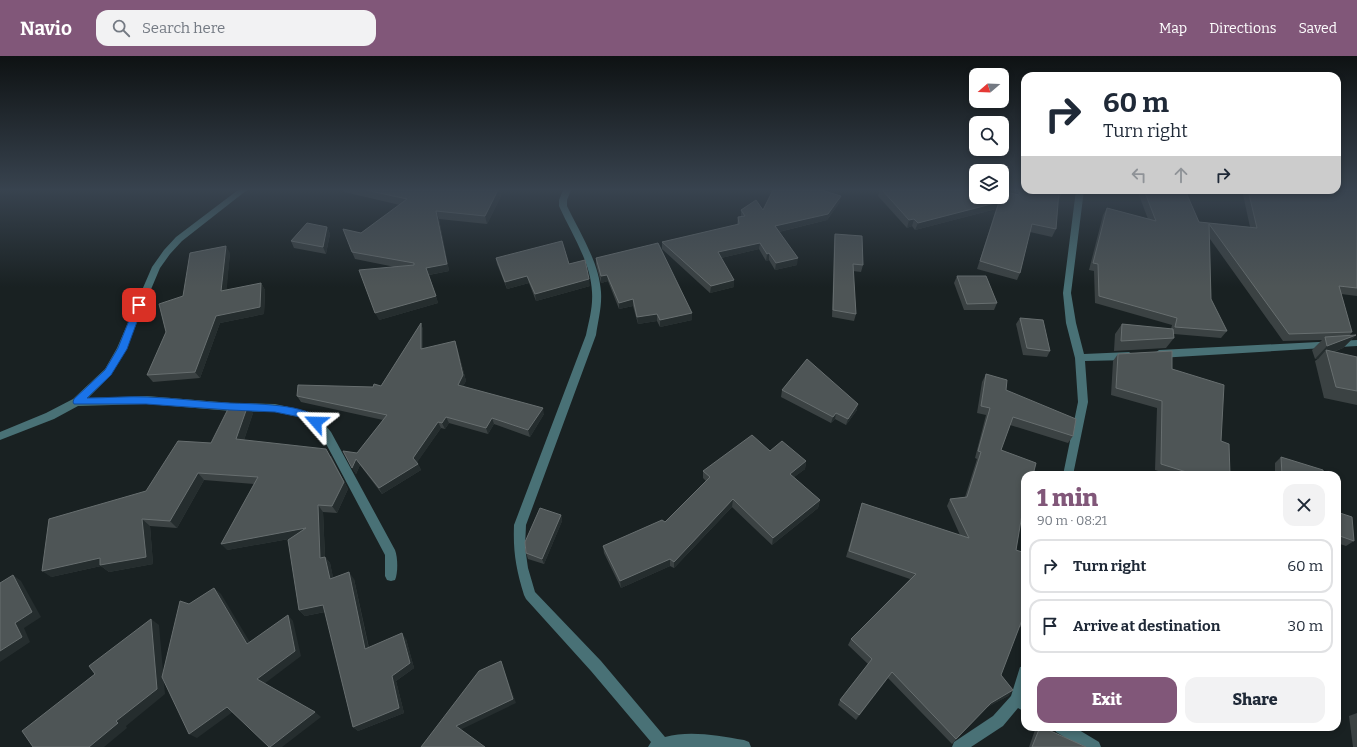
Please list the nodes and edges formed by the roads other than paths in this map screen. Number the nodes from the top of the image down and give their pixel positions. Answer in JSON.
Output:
{"nodes":[{"id":1,"x":201,"y":222,"type":"edge"},
{"id":2,"x":570,"y":222,"type":"edge"},
{"id":3,"x":1076,"y":222,"type":"edge"},
{"id":4,"x":1357,"y":344,"type":"edge"},
{"id":5,"x":1151,"y":355,"type":"edge"},
{"id":6,"x":1135,"y":356,"type":"edge"},
{"id":7,"x":1080,"y":358,"type":"junction"},
{"id":8,"x":77,"y":402,"type":"junction"},
{"id":9,"x":0,"y":436,"type":"edge"},
{"id":10,"x":1069,"y":471,"type":"edge"},
{"id":11,"x":391,"y":576,"type":"dead end"},
{"id":12,"x":1020,"y":702,"type":"edge"},
{"id":13,"x":1068,"y":731,"type":"edge"},
{"id":14,"x":658,"y":745,"type":"edge"},
{"id":15,"x":744,"y":747,"type":"edge"},
{"id":16,"x":959,"y":747,"type":"edge"},
{"id":17,"x":1094,"y":747,"type":"edge"}],
"edges":[{"from":1,"to":8,"type":"street"},
{"from":2,"to":14,"type":"street"},
{"from":3,"to":7,"type":"street"},
{"from":4,"to":5,"type":"street"},
{"from":6,"to":7,"type":"street"},
{"from":7,"to":10,"type":"street"},
{"from":8,"to":9,"type":"street"},
{"from":8,"to":11,"type":"street"},
{"from":12,"to":16,"type":"street"},
{"from":13,"to":17,"type":"street"},
{"from":14,"to":15,"type":"street"}]}
